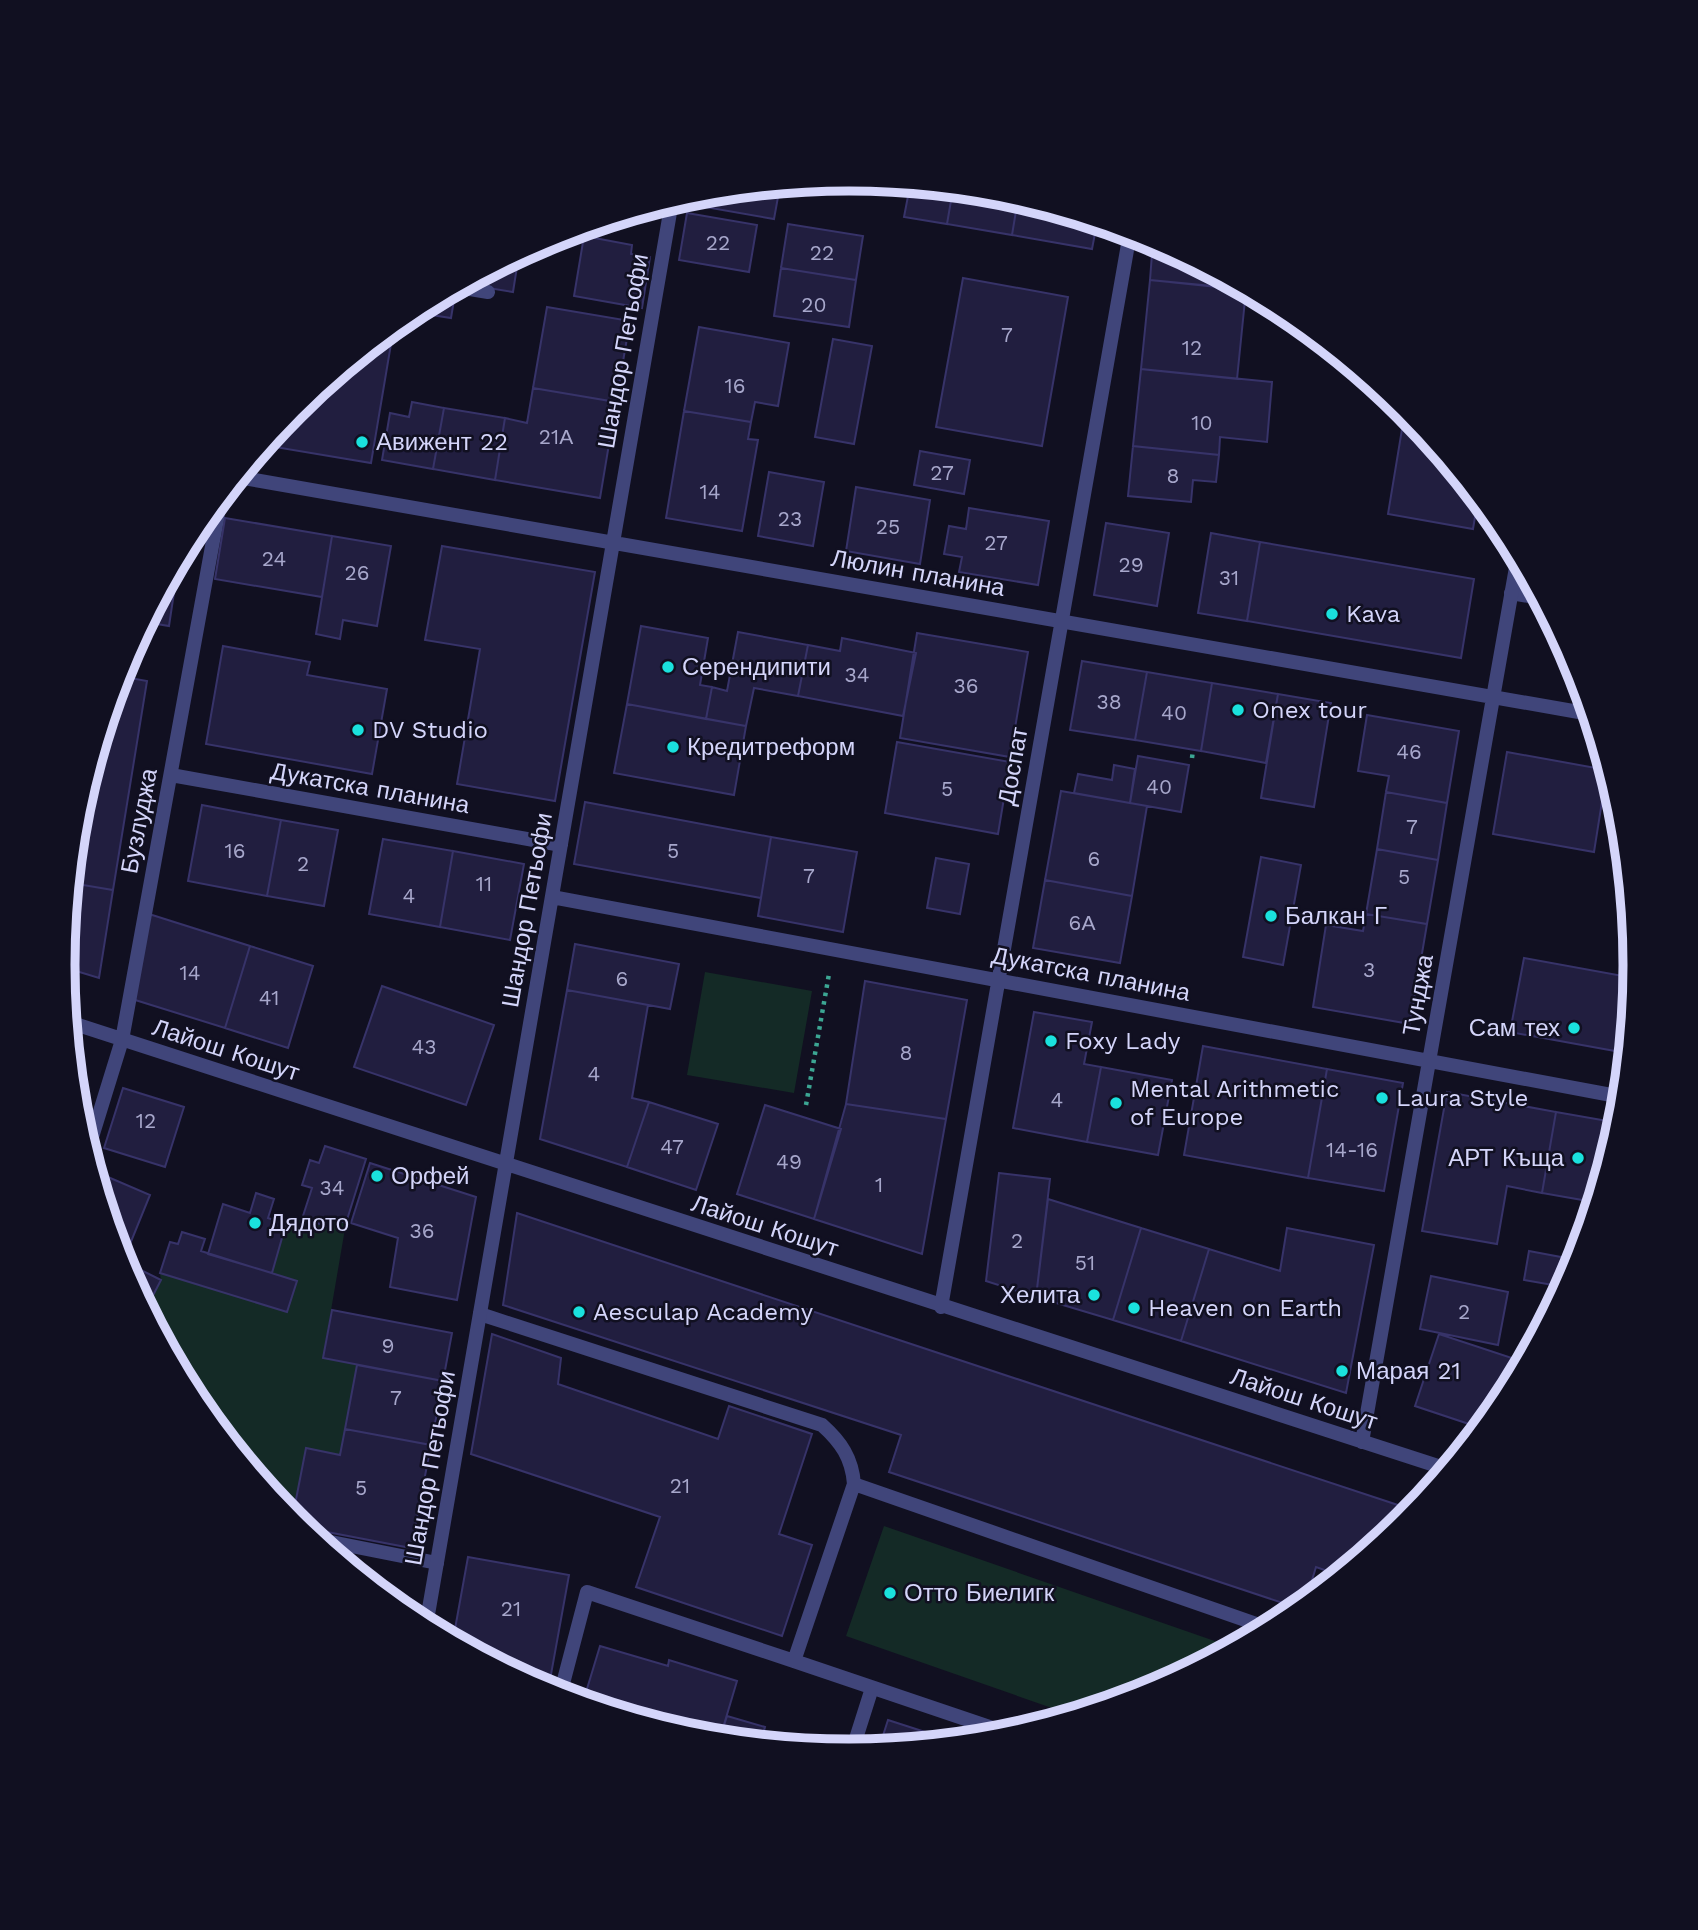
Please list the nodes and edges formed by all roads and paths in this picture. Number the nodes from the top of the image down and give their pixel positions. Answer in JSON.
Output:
{"nodes":[{"id":1,"x":670,"y":213,"type":"edge"},
{"id":2,"x":1128,"y":244,"type":"edge"},
{"id":3,"x":472,"y":289,"type":"edge"},
{"id":4,"x":488,"y":292,"type":"dead end"},
{"id":5,"x":248,"y":479,"type":"edge"},
{"id":6,"x":217,"y":520,"type":"edge"},
{"id":7,"x":614,"y":543,"type":"junction"},
{"id":8,"x":1515,"y":572,"type":"edge"},
{"id":9,"x":1511,"y":593,"type":"junction"},
{"id":10,"x":1529,"y":596,"type":"edge"},
{"id":11,"x":1062,"y":622,"type":"junction"},
{"id":12,"x":1493,"y":697,"type":"junction"},
{"id":13,"x":1581,"y":712,"type":"edge"},
{"id":14,"x":1194,"y":750,"type":"dead end"},
{"id":15,"x":1192,"y":758,"type":"dead end"},
{"id":16,"x":171,"y":775,"type":"junction"},
{"id":17,"x":561,"y":845,"type":"junction"},
{"id":18,"x":552,"y":897,"type":"junction"},
{"id":19,"x":833,"y":949,"type":"junction"},
{"id":20,"x":998,"y":980,"type":"junction"},
{"id":21,"x":78,"y":1025,"type":"edge"},
{"id":22,"x":122,"y":1040,"type":"junction"},
{"id":23,"x":1430,"y":1060,"type":"junction"},
{"id":24,"x":1611,"y":1095,"type":"edge"},
{"id":25,"x":806,"y":1105,"type":"dead end"},
{"id":26,"x":94,"y":1131,"type":"edge"},
{"id":27,"x":505,"y":1165,"type":"junction"},
{"id":28,"x":941,"y":1307,"type":"junction"},
{"id":29,"x":480,"y":1314,"type":"junction"},
{"id":30,"x":1362,"y":1442,"type":"junction"},
{"id":31,"x":1438,"y":1466,"type":"edge"},
{"id":32,"x":854,"y":1484,"type":"junction"},
{"id":33,"x":334,"y":1543,"type":"edge"},
{"id":34,"x":437,"y":1563,"type":"junction"},
{"id":35,"x":428,"y":1614,"type":"edge"},
{"id":36,"x":1255,"y":1623,"type":"edge"},
{"id":37,"x":794,"y":1661,"type":"junction"},
{"id":38,"x":563,"y":1684,"type":"edge"},
{"id":39,"x":872,"y":1688,"type":"junction"},
{"id":40,"x":986,"y":1726,"type":"edge"},
{"id":41,"x":856,"y":1739,"type":"edge"}],
"edges":[{"from":1,"to":7,"type":"street","name":"Шандор Петьофи"},
{"from":2,"to":11,"type":"street","name":"Доспат"},
{"from":3,"to":4,"type":"street"},
{"from":5,"to":7,"type":"street","name":"Люлин планина"},
{"from":6,"to":16,"type":"street","name":"Бузлуджа"},
{"from":7,"to":11,"type":"street","name":"Люлин планина"},
{"from":7,"to":17,"type":"street","name":"Шандор Петьофи"},
{"from":8,"to":9,"type":"street","name":"Тунджа"},
{"from":9,"to":10,"type":"street"},
{"from":9,"to":12,"type":"street","name":"Тунджа"},
{"from":11,"to":12,"type":"street","name":"Люлин планина"},
{"from":11,"to":20,"type":"street","name":"Доспат"},
{"from":12,"to":13,"type":"street","name":"Люлин планина"},
{"from":12,"to":23,"type":"street","name":"Тунджа"},
{"from":14,"to":15,"type":"path"},
{"from":16,"to":17,"type":"street","name":"Дукатска планина"},
{"from":16,"to":22,"type":"street","name":"Бузлуджа"},
{"from":17,"to":18,"type":"street","name":"Шандор Петьофи"},
{"from":18,"to":19,"type":"street","name":"Дукатска планина"},
{"from":18,"to":27,"type":"street","name":"Шандор Петьофи"},
{"from":19,"to":20,"type":"street","name":"Дукатска планина"},
{"from":19,"to":25,"type":"path"},
{"from":20,"to":23,"type":"street","name":"Дукатска планина"},
{"from":20,"to":28,"type":"street","name":"Доспат"},
{"from":21,"to":22,"type":"street","name":"Лайош Кошут"},
{"from":22,"to":26,"type":"street","name":"Бузлуджа"},
{"from":22,"to":27,"type":"street","name":"Лайош Кошут"},
{"from":23,"to":24,"type":"street","name":"Дукатска планина"},
{"from":23,"to":30,"type":"street","name":"Тунджа"},
{"from":27,"to":28,"type":"street","name":"Лайош Кошут"},
{"from":27,"to":29,"type":"street","name":"Шандор Петьофи"},
{"from":28,"to":30,"type":"street","name":"Лайош Кошут"},
{"from":29,"to":32,"type":"street"},
{"from":29,"to":34,"type":"street","name":"Шандор Петьофи"},
{"from":30,"to":31,"type":"street","name":"Лайош Кошут"},
{"from":32,"to":36,"type":"street"},
{"from":32,"to":37,"type":"street"},
{"from":33,"to":34,"type":"street"},
{"from":34,"to":35,"type":"street","name":"Шандор Петьофи"},
{"from":37,"to":38,"type":"street"},
{"from":37,"to":39,"type":"street"},
{"from":39,"to":40,"type":"street"},
{"from":39,"to":41,"type":"street"}]}
